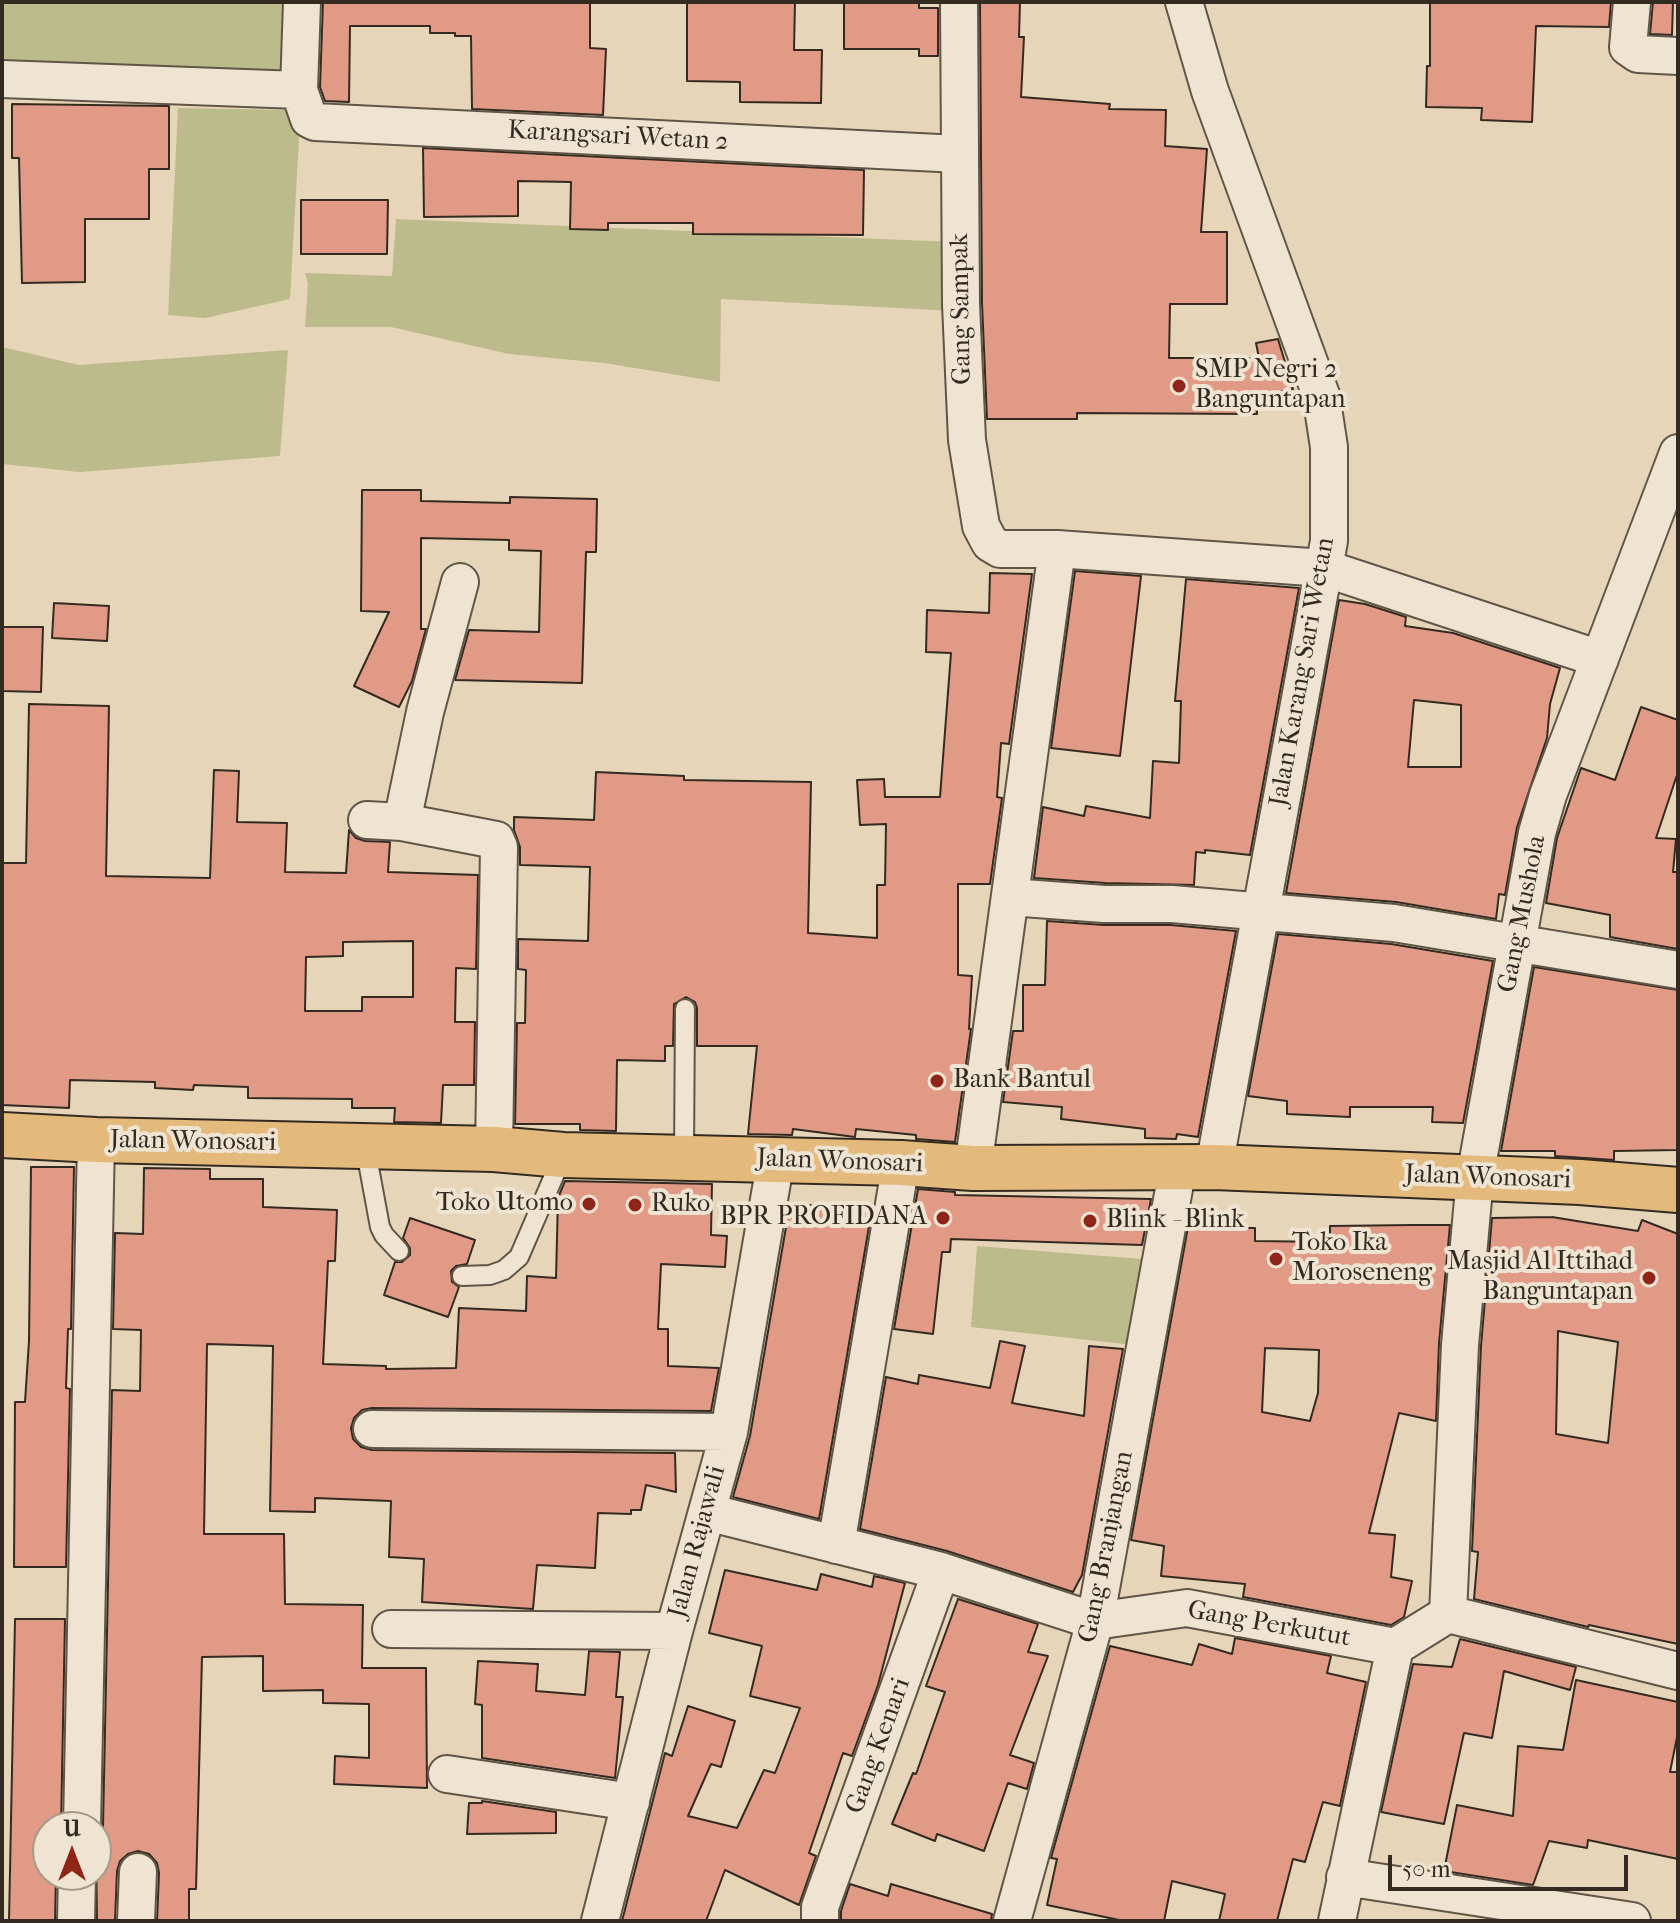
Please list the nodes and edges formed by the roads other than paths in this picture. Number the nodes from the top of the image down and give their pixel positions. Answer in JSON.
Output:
{"nodes":[{"id":1,"x":302,"y":2,"type":"edge"},
{"id":2,"x":959,"y":2,"type":"edge"},
{"id":3,"x":1184,"y":2,"type":"edge"},
{"id":4,"x":1632,"y":2,"type":"edge"},
{"id":5,"x":1678,"y":56,"type":"edge"},
{"id":6,"x":2,"y":79,"type":"edge"},
{"id":7,"x":299,"y":90,"type":"junction"},
{"id":8,"x":959,"y":154,"type":"junction"},
{"id":9,"x":1678,"y":453,"type":"edge"},
{"id":10,"x":1057,"y":549,"type":"junction"},
{"id":11,"x":1324,"y":568,"type":"junction"},
{"id":12,"x":460,"y":582,"type":"dead end"},
{"id":13,"x":1600,"y":659,"type":"junction"},
{"id":14,"x":1010,"y":897,"type":"junction"},
{"id":15,"x":1259,"y":912,"type":"junction"},
{"id":16,"x":1517,"y":942,"type":"junction"},
{"id":17,"x":1678,"y":970,"type":"edge"},
{"id":18,"x":685,"y":1009,"type":"dead end"},
{"id":19,"x":2,"y":1135,"type":"edge"},
{"id":20,"x":96,"y":1140,"type":"junction"},
{"id":21,"x":365,"y":1146,"type":"junction"},
{"id":22,"x":494,"y":1149,"type":"junction"},
{"id":23,"x":563,"y":1155,"type":"junction"},
{"id":24,"x":684,"y":1156,"type":"junction"},
{"id":25,"x":776,"y":1159,"type":"junction"},
{"id":26,"x":901,"y":1163,"type":"junction"},
{"id":27,"x":1196,"y":1167,"type":"junction"},
{"id":28,"x":973,"y":1168,"type":"junction"},
{"id":29,"x":1475,"y":1177,"type":"junction"},
{"id":30,"x":1678,"y":1190,"type":"edge"},
{"id":31,"x":399,"y":1251,"type":"dead end"},
{"id":32,"x":462,"y":1276,"type":"dead end"},
{"id":33,"x":372,"y":1429,"type":"dead end"},
{"id":34,"x":729,"y":1432,"type":"junction"},
{"id":35,"x":707,"y":1512,"type":"junction"},
{"id":36,"x":836,"y":1545,"type":"junction"},
{"id":37,"x":941,"y":1571,"type":"junction"},
{"id":38,"x":1448,"y":1614,"type":"junction"},
{"id":39,"x":1095,"y":1621,"type":"junction"},
{"id":40,"x":391,"y":1629,"type":"dead end"},
{"id":41,"x":674,"y":1631,"type":"junction"},
{"id":42,"x":1395,"y":1647,"type":"junction"},
{"id":43,"x":1678,"y":1671,"type":"edge"},
{"id":44,"x":447,"y":1774,"type":"dead end"},
{"id":45,"x":631,"y":1802,"type":"junction"},
{"id":46,"x":82,"y":1811,"type":"edge"},
{"id":47,"x":138,"y":1872,"type":"dead end"},
{"id":48,"x":1345,"y":1877,"type":"junction"},
{"id":49,"x":77,"y":1891,"type":"edge"},
{"id":50,"x":1531,"y":1912,"type":"edge"},
{"id":51,"x":76,"y":1921,"type":"edge"},
{"id":52,"x":136,"y":1921,"type":"edge"},
{"id":53,"x":600,"y":1921,"type":"edge"},
{"id":54,"x":820,"y":1921,"type":"edge"},
{"id":55,"x":1012,"y":1921,"type":"edge"},
{"id":56,"x":1337,"y":1921,"type":"edge"},
{"id":57,"x":1632,"y":1921,"type":"edge"}],
"edges":[{"from":1,"to":7,"type":"street"},
{"from":2,"to":8,"type":"street","name":"Gang Sampak"},
{"from":3,"to":11,"type":"street","name":"Jalan Karang Sari Wetan"},
{"from":4,"to":5,"type":"street"},
{"from":6,"to":7,"type":"street"},
{"from":7,"to":8,"type":"street","name":"Karangsari Wetan 2"},
{"from":8,"to":10,"type":"street","name":"Gang Sampak"},
{"from":9,"to":13,"type":"street","name":"Gang Mushola"},
{"from":10,"to":11,"type":"street"},
{"from":10,"to":14,"type":"street"},
{"from":11,"to":13,"type":"street"},
{"from":11,"to":15,"type":"street","name":"Jalan Karang Sari Wetan"},
{"from":12,"to":22,"type":"street"},
{"from":13,"to":16,"type":"street","name":"Gang Mushola"},
{"from":14,"to":15,"type":"street"},
{"from":14,"to":28,"type":"street"},
{"from":15,"to":16,"type":"street"},
{"from":15,"to":27,"type":"street","name":"Jalan Karang Sari Wetan"},
{"from":16,"to":17,"type":"street"},
{"from":16,"to":29,"type":"street","name":"Gang Mushola"},
{"from":18,"to":24,"type":"lane"},
{"from":19,"to":20,"type":"main road","name":"Jalan Wonosari"},
{"from":20,"to":21,"type":"main road","name":"Jalan Wonosari"},
{"from":20,"to":46,"type":"street"},
{"from":21,"to":22,"type":"main road","name":"Jalan Wonosari"},
{"from":21,"to":31,"type":"lane"},
{"from":22,"to":23,"type":"main road","name":"Jalan Wonosari"},
{"from":23,"to":24,"type":"main road","name":"Jalan Wonosari"},
{"from":23,"to":32,"type":"lane"},
{"from":24,"to":25,"type":"main road","name":"Jalan Wonosari"},
{"from":25,"to":26,"type":"main road","name":"Jalan Wonosari"},
{"from":25,"to":34,"type":"street","name":"Jalan Rajawali"},
{"from":26,"to":28,"type":"main road","name":"Jalan Wonosari"},
{"from":26,"to":36,"type":"street"},
{"from":27,"to":28,"type":"main road","name":"Jalan Wonosari"},
{"from":27,"to":29,"type":"main road","name":"Jalan Wonosari"},
{"from":27,"to":39,"type":"street","name":"Gang Branjangan"},
{"from":29,"to":30,"type":"main road","name":"Jalan Wonosari"},
{"from":29,"to":38,"type":"street","name":"Gang Mushola"},
{"from":33,"to":34,"type":"street"},
{"from":34,"to":35,"type":"street","name":"Jalan Rajawali"},
{"from":35,"to":36,"type":"street"},
{"from":35,"to":41,"type":"street","name":"Jalan Rajawali"},
{"from":36,"to":37,"type":"street"},
{"from":37,"to":39,"type":"street"},
{"from":37,"to":54,"type":"street","name":"Gang Kenari"},
{"from":38,"to":42,"type":"street"},
{"from":38,"to":43,"type":"street"},
{"from":39,"to":42,"type":"street","name":"Gang Perkutut"},
{"from":39,"to":55,"type":"street","name":"Gang Branjangan"},
{"from":40,"to":41,"type":"street"},
{"from":41,"to":45,"type":"street","name":"Jalan Rajawali"},
{"from":42,"to":48,"type":"street"},
{"from":44,"to":45,"type":"street"},
{"from":45,"to":53,"type":"street","name":"Jalan Rajawali"},
{"from":47,"to":52,"type":"street"},
{"from":48,"to":50,"type":"street"},
{"from":48,"to":56,"type":"street"},
{"from":49,"to":51,"type":"street"},
{"from":50,"to":57,"type":"street"}]}
